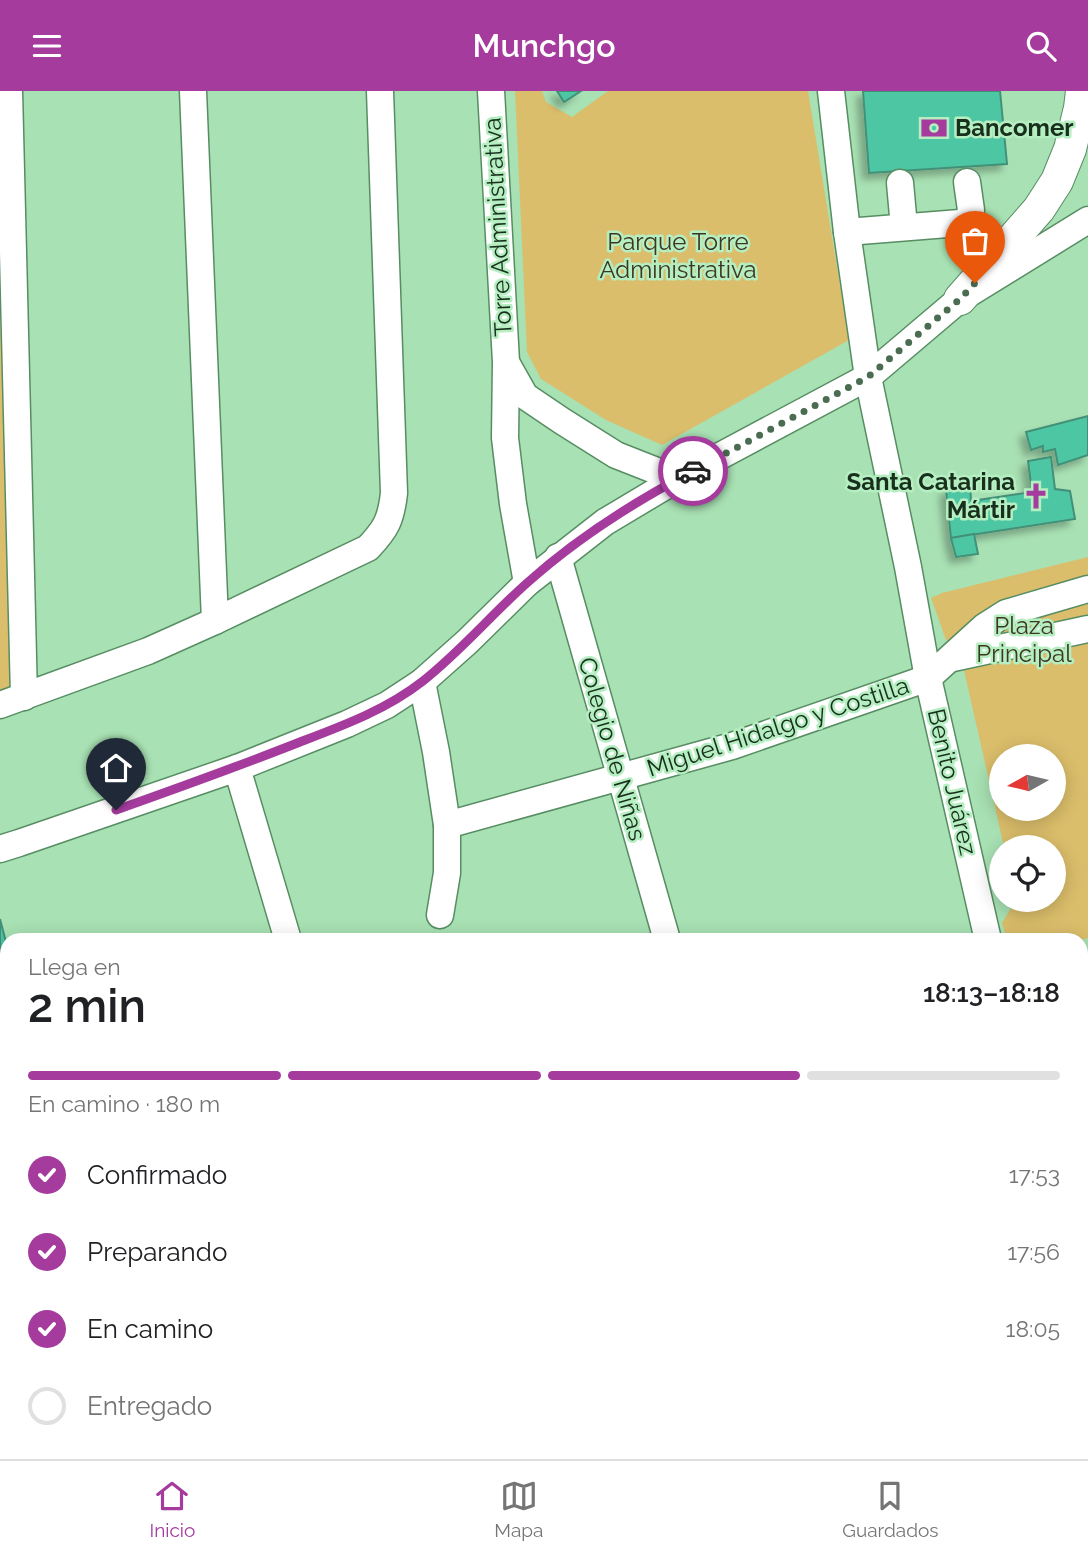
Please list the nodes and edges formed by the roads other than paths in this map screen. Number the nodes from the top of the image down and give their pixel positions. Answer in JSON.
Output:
{"nodes":[{"id":1,"x":9,"y":91,"type":"edge"},
{"id":2,"x":192,"y":91,"type":"edge"},
{"id":3,"x":380,"y":91,"type":"edge"},
{"id":4,"x":491,"y":91,"type":"edge"},
{"id":5,"x":831,"y":91,"type":"edge"},
{"id":6,"x":1082,"y":91,"type":"edge"},
{"id":7,"x":967,"y":182,"type":"dead end"},
{"id":8,"x":900,"y":183,"type":"dead end"},
{"id":9,"x":1088,"y":220,"type":"edge"},
{"id":10,"x":904,"y":227,"type":"junction"},
{"id":11,"x":847,"y":232,"type":"junction"},
{"id":12,"x":960,"y":299,"type":"junction"},
{"id":13,"x":506,"y":362,"type":"junction"},
{"id":14,"x":868,"y":377,"type":"junction"},
{"id":15,"x":677,"y":479,"type":"junction"},
{"id":16,"x":558,"y":557,"type":"junction"},
{"id":17,"x":527,"y":583,"type":"junction"},
{"id":18,"x":1088,"y":589,"type":"edge"},
{"id":19,"x":215,"y":621,"type":"junction"},
{"id":20,"x":1088,"y":629,"type":"edge"},
{"id":21,"x":952,"y":658,"type":"junction"},
{"id":22,"x":928,"y":678,"type":"junction"},
{"id":23,"x":422,"y":682,"type":"junction"},
{"id":24,"x":12,"y":701,"type":"edge"},
{"id":25,"x":237,"y":768,"type":"junction"},
{"id":26,"x":620,"y":778,"type":"junction"},
{"id":27,"x":447,"y":825,"type":"junction"},
{"id":28,"x":0,"y":849,"type":"edge"},
{"id":29,"x":440,"y":915,"type":"dead end"},
{"id":30,"x":286,"y":933,"type":"edge"},
{"id":31,"x":665,"y":933,"type":"edge"},
{"id":32,"x":986,"y":933,"type":"edge"}],
"edges":[{"from":1,"to":24,"type":"street"},
{"from":2,"to":19,"type":"street"},
{"from":3,"to":19,"type":"street"},
{"from":4,"to":13,"type":"street","name":"Torre Administrativa"},
{"from":5,"to":11,"type":"street","name":"Benito Juárez"},
{"from":6,"to":12,"type":"main road"},
{"from":7,"to":10,"type":"street"},
{"from":8,"to":10,"type":"street"},
{"from":9,"to":12,"type":"street"},
{"from":10,"to":11,"type":"street"},
{"from":11,"to":14,"type":"street","name":"Benito Juárez"},
{"from":12,"to":14,"type":"street"},
{"from":13,"to":15,"type":"street","name":"Torre Administrativa"},
{"from":13,"to":17,"type":"street","name":"Torre Administrativa"},
{"from":14,"to":15,"type":"street"},
{"from":14,"to":22,"type":"street","name":"Benito Juárez"},
{"from":15,"to":16,"type":"street"},
{"from":16,"to":17,"type":"street"},
{"from":16,"to":26,"type":"street","name":"Colegio de Niñas"},
{"from":17,"to":23,"type":"street"},
{"from":18,"to":21,"type":"street","name":"Miguel Hidalgo y Costilla"},
{"from":19,"to":24,"type":"street"},
{"from":20,"to":21,"type":"street"},
{"from":21,"to":22,"type":"street","name":"Miguel Hidalgo y Costilla"},
{"from":22,"to":26,"type":"street","name":"Miguel Hidalgo y Costilla"},
{"from":22,"to":32,"type":"street","name":"Benito Juárez"},
{"from":23,"to":25,"type":"street"},
{"from":23,"to":27,"type":"street"},
{"from":25,"to":28,"type":"street"},
{"from":25,"to":30,"type":"street"},
{"from":26,"to":27,"type":"street","name":"Miguel Hidalgo y Costilla"},
{"from":26,"to":31,"type":"street","name":"Colegio de Niñas"},
{"from":27,"to":29,"type":"street"}]}
